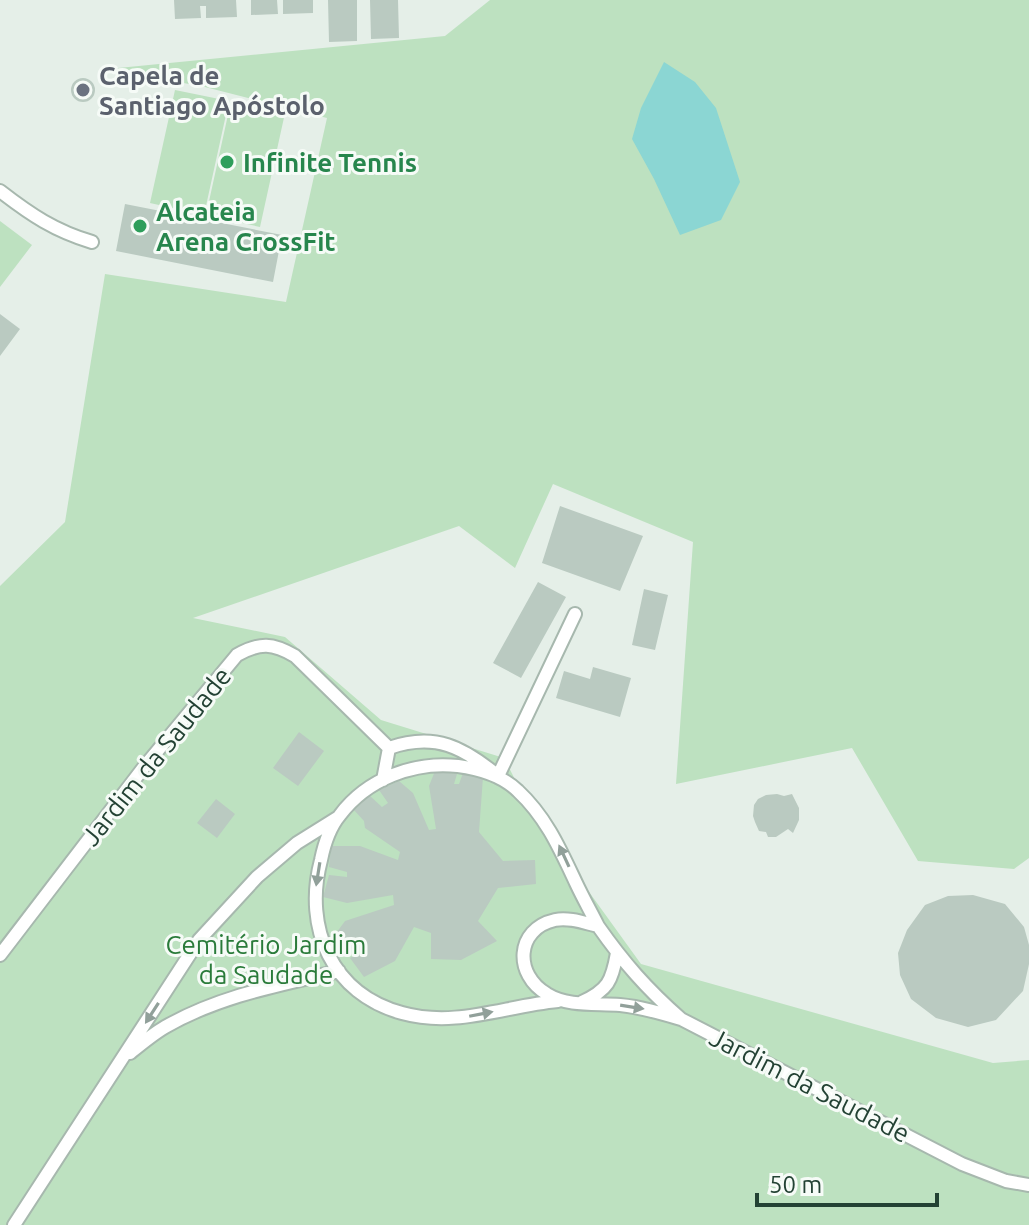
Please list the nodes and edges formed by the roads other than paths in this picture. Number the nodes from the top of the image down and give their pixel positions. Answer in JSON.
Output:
{"nodes":[{"id":1,"x":0,"y":191,"type":"edge"},
{"id":2,"x":92,"y":242,"type":"dead end"},
{"id":3,"x":575,"y":614,"type":"dead end"},
{"id":4,"x":389,"y":748,"type":"junction"},
{"id":5,"x":498,"y":776,"type":"junction"},
{"id":6,"x":383,"y":780,"type":"junction"},
{"id":7,"x":338,"y":816,"type":"junction"},
{"id":8,"x":598,"y":926,"type":"junction"},
{"id":9,"x":617,"y":953,"type":"junction"},
{"id":10,"x":0,"y":955,"type":"edge"},
{"id":11,"x":339,"y":971,"type":"junction"},
{"id":12,"x":559,"y":1001,"type":"junction"},
{"id":13,"x":581,"y":1003,"type":"junction"},
{"id":14,"x":681,"y":1019,"type":"junction"},
{"id":15,"x":124,"y":1057,"type":"junction"},
{"id":16,"x":1029,"y":1185,"type":"edge"},
{"id":17,"x":14,"y":1225,"type":"edge"}],
"edges":[{"from":1,"to":2,"type":"lane"},
{"from":3,"to":5,"type":"lane"},
{"from":4,"to":5,"type":"lane","name":"Jardim da Saudade"},
{"from":4,"to":6,"type":"lane"},
{"from":4,"to":10,"type":"lane","name":"Jardim da Saudade"},
{"from":5,"to":6,"type":"lane","name":"Jardim da Saudade"},
{"from":8,"to":5,"type":"lane","name":"Jardim da Saudade","one_way":true},
{"from":6,"to":7,"type":"lane","name":"Jardim da Saudade"},
{"from":7,"to":11,"type":"lane","name":"Jardim da Saudade","one_way":true},
{"from":7,"to":15,"type":"lane","name":"Jardim da Saudade","one_way":true},
{"from":8,"to":9,"type":"lane","name":"Jardim da Saudade"},
{"from":8,"to":12,"type":"lane"},
{"from":9,"to":13,"type":"lane"},
{"from":9,"to":14,"type":"lane","name":"Jardim da Saudade"},
{"from":11,"to":12,"type":"lane","name":"Jardim da Saudade","one_way":true},
{"from":11,"to":15,"type":"lane","name":"Jardim da Saudade"},
{"from":12,"to":13,"type":"lane","name":"Jardim da Saudade"},
{"from":13,"to":14,"type":"lane","name":"Jardim da Saudade","one_way":true},
{"from":14,"to":16,"type":"lane","name":"Jardim da Saudade"},
{"from":15,"to":17,"type":"lane","name":"Jardim da Saudade"}]}
